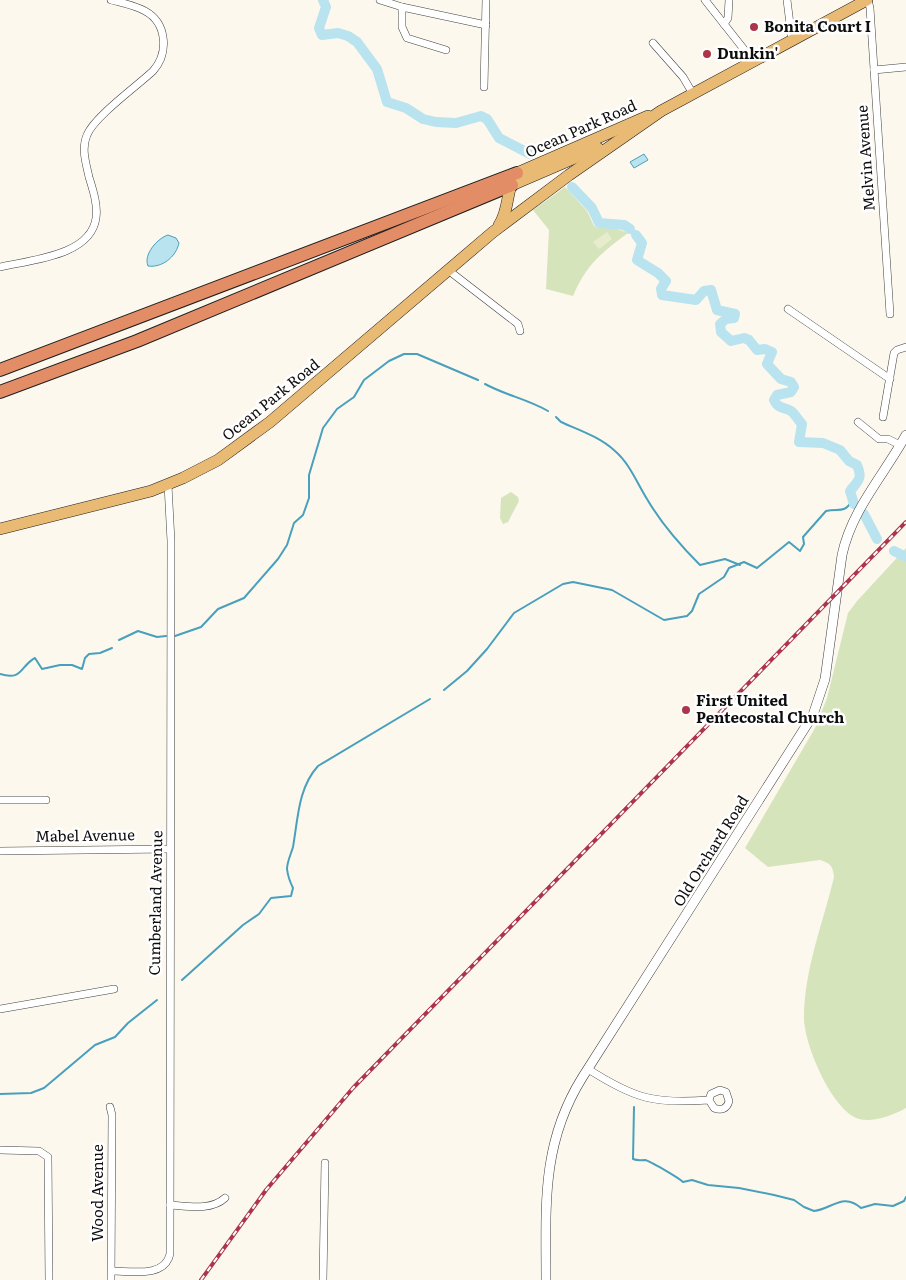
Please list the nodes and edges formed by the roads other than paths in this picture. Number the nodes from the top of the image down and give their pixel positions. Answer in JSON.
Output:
{"nodes":[{"id":1,"x":111,"y":0,"type":"edge"},
{"id":2,"x":380,"y":0,"type":"edge"},
{"id":3,"x":486,"y":0,"type":"edge"},
{"id":4,"x":706,"y":0,"type":"edge"},
{"id":5,"x":729,"y":0,"type":"edge"},
{"id":6,"x":787,"y":0,"type":"edge"},
{"id":7,"x":868,"y":0,"type":"edge"},
{"id":8,"x":402,"y":7,"type":"junction"},
{"id":9,"x":724,"y":24,"type":"junction"},
{"id":10,"x":486,"y":25,"type":"junction"},
{"id":11,"x":792,"y":40,"type":"junction"},
{"id":12,"x":653,"y":43,"type":"dead end"},
{"id":13,"x":446,"y":50,"type":"dead end"},
{"id":14,"x":754,"y":62,"type":"junction"},
{"id":15,"x":906,"y":67,"type":"edge"},
{"id":16,"x":874,"y":70,"type":"junction"},
{"id":17,"x":484,"y":87,"type":"dead end"},
{"id":18,"x":693,"y":94,"type":"junction"},
{"id":19,"x":661,"y":111,"type":"junction"},
{"id":20,"x":637,"y":128,"type":"junction"},
{"id":21,"x":517,"y":173,"type":"junction"},
{"id":22,"x":512,"y":185,"type":"junction"},
{"id":23,"x":508,"y":202,"type":"junction"},
{"id":24,"x":522,"y":210,"type":"junction"},
{"id":25,"x":493,"y":232,"type":"junction"},
{"id":26,"x":0,"y":267,"type":"edge"},
{"id":27,"x":448,"y":270,"type":"junction"},
{"id":28,"x":788,"y":309,"type":"dead end"},
{"id":29,"x":890,"y":314,"type":"dead end"},
{"id":30,"x":520,"y":331,"type":"dead end"},
{"id":31,"x":906,"y":347,"type":"edge"},
{"id":32,"x":0,"y":370,"type":"edge"},
{"id":33,"x":890,"y":379,"type":"junction"},
{"id":34,"x":0,"y":392,"type":"edge"},
{"id":35,"x":883,"y":417,"type":"dead end"},
{"id":36,"x":858,"y":422,"type":"dead end"},
{"id":37,"x":906,"y":435,"type":"edge"},
{"id":38,"x":900,"y":445,"type":"junction"},
{"id":39,"x":168,"y":485,"type":"junction"},
{"id":40,"x":0,"y":529,"type":"edge"},
{"id":41,"x":0,"y":800,"type":"edge"},
{"id":42,"x":46,"y":800,"type":"dead end"},
{"id":43,"x":170,"y":849,"type":"junction"},
{"id":44,"x":0,"y":851,"type":"edge"},
{"id":45,"x":114,"y":989,"type":"dead end"},
{"id":46,"x":0,"y":1009,"type":"edge"},
{"id":47,"x":588,"y":1069,"type":"junction"},
{"id":48,"x":709,"y":1100,"type":"dead end"},
{"id":49,"x":110,"y":1106,"type":"dead end"},
{"id":50,"x":0,"y":1150,"type":"edge"},
{"id":51,"x":325,"y":1163,"type":"dead end"},
{"id":52,"x":225,"y":1198,"type":"dead end"},
{"id":53,"x":170,"y":1205,"type":"junction"},
{"id":54,"x":112,"y":1272,"type":"junction"},
{"id":55,"x":49,"y":1280,"type":"edge"},
{"id":56,"x":112,"y":1280,"type":"edge"},
{"id":57,"x":323,"y":1280,"type":"edge"},
{"id":58,"x":546,"y":1280,"type":"edge"}],
"edges":[{"from":1,"to":26,"type":"street"},
{"from":2,"to":8,"type":"street"},
{"from":3,"to":10,"type":"street"},
{"from":4,"to":9,"type":"street"},
{"from":5,"to":9,"type":"street"},
{"from":6,"to":11,"type":"street"},
{"from":7,"to":11,"type":"main road","name":"Ocean Park Road"},
{"from":7,"to":16,"type":"street","name":"Melvin Avenue"},
{"from":8,"to":10,"type":"street"},
{"from":8,"to":13,"type":"street"},
{"from":9,"to":14,"type":"street"},
{"from":10,"to":17,"type":"street"},
{"from":11,"to":14,"type":"main road","name":"Ocean Park Road"},
{"from":12,"to":18,"type":"street"},
{"from":14,"to":18,"type":"main road","name":"Ocean Park Road"},
{"from":15,"to":16,"type":"street"},
{"from":16,"to":29,"type":"street","name":"Melvin Avenue"},
{"from":18,"to":19,"type":"main road","name":"Ocean Park Road"},
{"from":19,"to":20,"type":"main road","name":"Ocean Park Road"},
{"from":19,"to":21,"type":"main road","name":"Ocean Park Road"},
{"from":20,"to":22,"type":"main road"},
{"from":20,"to":24,"type":"main road","name":"Ocean Park Road"},
{"from":21,"to":22,"type":"main road","name":"Ocean Park Road"},
{"from":21,"to":32,"type":"highway"},
{"from":22,"to":23,"type":"main road","name":"Ocean Park Road"},
{"from":22,"to":34,"type":"highway"},
{"from":23,"to":24,"type":"main road"},
{"from":23,"to":25,"type":"main road","name":"Ocean Park Road"},
{"from":24,"to":25,"type":"main road","name":"Ocean Park Road"},
{"from":25,"to":27,"type":"main road","name":"Ocean Park Road"},
{"from":27,"to":30,"type":"street"},
{"from":27,"to":39,"type":"main road","name":"Ocean Park Road"},
{"from":28,"to":33,"type":"street"},
{"from":31,"to":33,"type":"street"},
{"from":33,"to":35,"type":"street"},
{"from":36,"to":38,"type":"street"},
{"from":37,"to":38,"type":"street","name":"Old Orchard Road"},
{"from":38,"to":47,"type":"street","name":"Old Orchard Road"},
{"from":39,"to":40,"type":"main road","name":"Ocean Park Road"},
{"from":39,"to":43,"type":"street","name":"Cumberland Avenue"},
{"from":41,"to":42,"type":"street"},
{"from":43,"to":44,"type":"street","name":"Mabel Avenue"},
{"from":43,"to":53,"type":"street","name":"Cumberland Avenue"},
{"from":45,"to":46,"type":"street"},
{"from":47,"to":48,"type":"street"},
{"from":47,"to":58,"type":"street","name":"Old Orchard Road"},
{"from":49,"to":54,"type":"street","name":"Wood Avenue"},
{"from":50,"to":55,"type":"street"},
{"from":51,"to":57,"type":"street"},
{"from":52,"to":53,"type":"street"},
{"from":53,"to":54,"type":"street","name":"Cumberland Avenue"},
{"from":54,"to":56,"type":"street","name":"Wood Avenue"}]}
